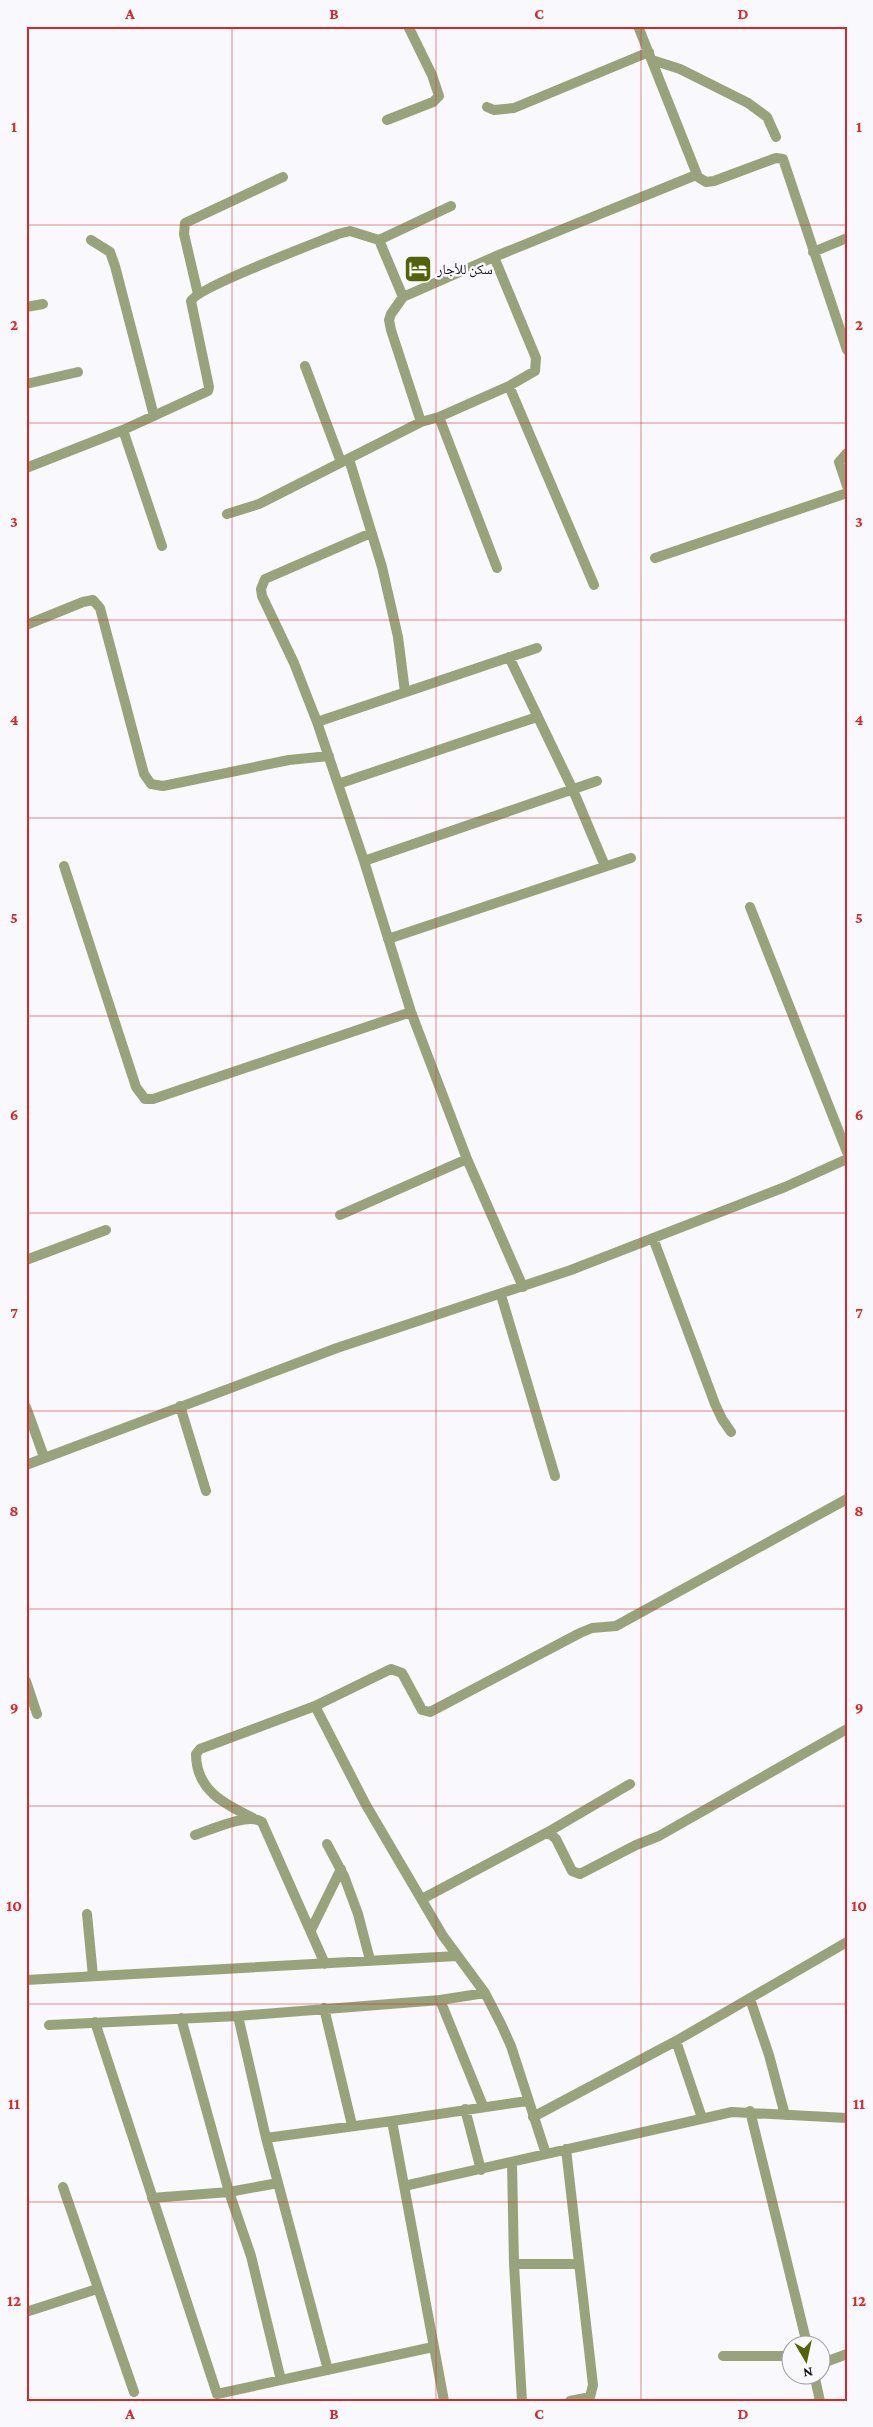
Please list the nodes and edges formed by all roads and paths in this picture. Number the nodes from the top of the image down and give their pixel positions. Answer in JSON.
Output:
{"nodes":[{"id":1,"x":408,"y":26,"type":"edge"},
{"id":2,"x":638,"y":26,"type":"edge"},
{"id":3,"x":651,"y":56,"type":"junction"},
{"id":4,"x":487,"y":107,"type":"dead end"},
{"id":5,"x":387,"y":120,"type":"dead end"},
{"id":6,"x":776,"y":137,"type":"dead end"},
{"id":7,"x":696,"y":175,"type":"junction"},
{"id":8,"x":283,"y":177,"type":"dead end"},
{"id":9,"x":451,"y":206,"type":"dead end"},
{"id":10,"x":847,"y":238,"type":"edge"},
{"id":11,"x":91,"y":240,"type":"dead end"},
{"id":12,"x":379,"y":240,"type":"junction"},
{"id":13,"x":813,"y":252,"type":"junction"},
{"id":14,"x":494,"y":257,"type":"junction"},
{"id":15,"x":198,"y":294,"type":"junction"},
{"id":16,"x":403,"y":297,"type":"junction"},
{"id":17,"x":44,"y":304,"type":"dead end"},
{"id":18,"x":26,"y":307,"type":"edge"},
{"id":19,"x":842,"y":323,"type":"edge"},
{"id":20,"x":847,"y":350,"type":"edge"},
{"id":21,"x":305,"y":366,"type":"dead end"},
{"id":22,"x":78,"y":372,"type":"dead end"},
{"id":23,"x":26,"y":384,"type":"edge"},
{"id":24,"x":509,"y":386,"type":"junction"},
{"id":25,"x":154,"y":416,"type":"junction"},
{"id":26,"x":439,"y":417,"type":"junction"},
{"id":27,"x":421,"y":422,"type":"junction"},
{"id":28,"x":123,"y":430,"type":"junction"},
{"id":29,"x":847,"y":453,"type":"edge"},
{"id":30,"x":345,"y":461,"type":"junction"},
{"id":31,"x":26,"y":468,"type":"edge"},
{"id":32,"x":847,"y":486,"type":"edge"},
{"id":33,"x":847,"y":493,"type":"edge"},
{"id":34,"x":226,"y":514,"type":"dead end"},
{"id":35,"x":370,"y":533,"type":"junction"},
{"id":36,"x":162,"y":546,"type":"dead end"},
{"id":37,"x":655,"y":558,"type":"dead end"},
{"id":38,"x":497,"y":568,"type":"dead end"},
{"id":39,"x":594,"y":585,"type":"dead end"},
{"id":40,"x":26,"y":625,"type":"edge"},
{"id":41,"x":537,"y":648,"type":"dead end"},
{"id":42,"x":509,"y":657,"type":"junction"},
{"id":43,"x":405,"y":692,"type":"junction"},
{"id":44,"x":537,"y":717,"type":"junction"},
{"id":45,"x":318,"y":722,"type":"junction"},
{"id":46,"x":329,"y":756,"type":"junction"},
{"id":47,"x":597,"y":781,"type":"dead end"},
{"id":48,"x":338,"y":784,"type":"junction"},
{"id":49,"x":573,"y":790,"type":"junction"},
{"id":50,"x":631,"y":858,"type":"dead end"},
{"id":51,"x":364,"y":861,"type":"junction"},
{"id":52,"x":64,"y":866,"type":"dead end"},
{"id":53,"x":605,"y":866,"type":"junction"},
{"id":54,"x":750,"y":907,"type":"dead end"},
{"id":55,"x":388,"y":939,"type":"junction"},
{"id":56,"x":411,"y":1012,"type":"junction"},
{"id":57,"x":847,"y":1152,"type":"edge"},
{"id":58,"x":467,"y":1159,"type":"junction"},
{"id":59,"x":847,"y":1159,"type":"edge"},
{"id":60,"x":340,"y":1215,"type":"dead end"},
{"id":61,"x":106,"y":1230,"type":"dead end"},
{"id":62,"x":653,"y":1238,"type":"junction"},
{"id":63,"x":26,"y":1260,"type":"edge"},
{"id":64,"x":523,"y":1288,"type":"junction"},
{"id":65,"x":501,"y":1295,"type":"junction"},
{"id":66,"x":180,"y":1406,"type":"junction"},
{"id":67,"x":26,"y":1407,"type":"edge"},
{"id":68,"x":731,"y":1432,"type":"dead end"},
{"id":69,"x":44,"y":1457,"type":"junction"},
{"id":70,"x":26,"y":1465,"type":"edge"},
{"id":71,"x":555,"y":1476,"type":"dead end"},
{"id":72,"x":206,"y":1491,"type":"dead end"},
{"id":73,"x":847,"y":1499,"type":"edge"},
{"id":74,"x":26,"y":1681,"type":"edge"},
{"id":75,"x":315,"y":1706,"type":"junction"},
{"id":76,"x":36,"y":1714,"type":"dead end"},
{"id":77,"x":847,"y":1729,"type":"edge"},
{"id":78,"x":630,"y":1784,"type":"dead end"},
{"id":79,"x":253,"y":1818,"type":"junction"},
{"id":80,"x":548,"y":1832,"type":"junction"},
{"id":81,"x":195,"y":1836,"type":"dead end"},
{"id":82,"x":327,"y":1844,"type":"dead end"},
{"id":83,"x":342,"y":1869,"type":"junction"},
{"id":84,"x":422,"y":1899,"type":"junction"},
{"id":85,"x":87,"y":1914,"type":"dead end"},
{"id":86,"x":311,"y":1930,"type":"junction"},
{"id":87,"x":847,"y":1942,"type":"edge"},
{"id":88,"x":458,"y":1956,"type":"junction"},
{"id":89,"x":370,"y":1960,"type":"junction"},
{"id":90,"x":325,"y":1964,"type":"junction"},
{"id":91,"x":93,"y":1976,"type":"junction"},
{"id":92,"x":26,"y":1980,"type":"edge"},
{"id":93,"x":485,"y":1993,"type":"junction"},
{"id":94,"x":750,"y":1999,"type":"junction"},
{"id":95,"x":440,"y":2000,"type":"junction"},
{"id":96,"x":324,"y":2008,"type":"junction"},
{"id":97,"x":238,"y":2016,"type":"junction"},
{"id":98,"x":182,"y":2018,"type":"junction"},
{"id":99,"x":95,"y":2022,"type":"junction"},
{"id":100,"x":49,"y":2024,"type":"dead end"},
{"id":101,"x":676,"y":2041,"type":"junction"},
{"id":102,"x":527,"y":2101,"type":"junction"},
{"id":103,"x":482,"y":2106,"type":"junction"},
{"id":104,"x":465,"y":2109,"type":"junction"},
{"id":105,"x":750,"y":2111,"type":"junction"},
{"id":106,"x":785,"y":2115,"type":"junction"},
{"id":107,"x":533,"y":2117,"type":"junction"},
{"id":108,"x":702,"y":2118,"type":"junction"},
{"id":109,"x":847,"y":2118,"type":"edge"},
{"id":110,"x":392,"y":2121,"type":"junction"},
{"id":111,"x":352,"y":2125,"type":"junction"},
{"id":112,"x":266,"y":2138,"type":"junction"},
{"id":113,"x":566,"y":2149,"type":"junction"},
{"id":114,"x":546,"y":2154,"type":"junction"},
{"id":115,"x":512,"y":2162,"type":"junction"},
{"id":116,"x":481,"y":2170,"type":"junction"},
{"id":117,"x":278,"y":2183,"type":"junction"},
{"id":118,"x":404,"y":2186,"type":"junction"},
{"id":119,"x":63,"y":2188,"type":"dead end"},
{"id":120,"x":229,"y":2192,"type":"junction"},
{"id":121,"x":152,"y":2198,"type":"junction"},
{"id":122,"x":514,"y":2264,"type":"junction"},
{"id":123,"x":580,"y":2264,"type":"junction"},
{"id":124,"x":97,"y":2289,"type":"junction"},
{"id":125,"x":26,"y":2312,"type":"edge"},
{"id":126,"x":805,"y":2334,"type":"edge"},
{"id":127,"x":433,"y":2347,"type":"junction"},
{"id":128,"x":847,"y":2354,"type":"edge"},
{"id":129,"x":723,"y":2356,"type":"dead end"},
{"id":130,"x":780,"y":2356,"type":"edge"},
{"id":131,"x":830,"y":2360,"type":"edge"},
{"id":132,"x":328,"y":2370,"type":"junction"},
{"id":133,"x":281,"y":2380,"type":"junction"},
{"id":134,"x":816,"y":2384,"type":"edge"},
{"id":135,"x":134,"y":2392,"type":"dead end"},
{"id":136,"x":218,"y":2397,"type":"edge"},
{"id":137,"x":444,"y":2401,"type":"edge"},
{"id":138,"x":522,"y":2401,"type":"edge"},
{"id":139,"x":570,"y":2401,"type":"edge"},
{"id":140,"x":820,"y":2401,"type":"edge"}],
"edges":[{"from":1,"to":5,"type":"street"},
{"from":2,"to":3,"type":"street"},
{"from":3,"to":4,"type":"street"},
{"from":3,"to":6,"type":"street"},
{"from":3,"to":7,"type":"street"},
{"from":7,"to":13,"type":"street"},
{"from":7,"to":14,"type":"street"},
{"from":8,"to":15,"type":"street"},
{"from":9,"to":12,"type":"street"},
{"from":10,"to":13,"type":"street"},
{"from":11,"to":25,"type":"street"},
{"from":12,"to":15,"type":"street"},
{"from":12,"to":16,"type":"street"},
{"from":13,"to":19,"type":"street"},
{"from":14,"to":16,"type":"street"},
{"from":14,"to":24,"type":"street"},
{"from":15,"to":25,"type":"street"},
{"from":16,"to":27,"type":"street"},
{"from":17,"to":18,"type":"street"},
{"from":19,"to":20,"type":"street"},
{"from":21,"to":30,"type":"street"},
{"from":22,"to":23,"type":"street"},
{"from":24,"to":26,"type":"street"},
{"from":24,"to":39,"type":"street"},
{"from":25,"to":28,"type":"street"},
{"from":26,"to":27,"type":"street"},
{"from":26,"to":38,"type":"street"},
{"from":27,"to":30,"type":"street"},
{"from":28,"to":31,"type":"street"},
{"from":28,"to":36,"type":"street"},
{"from":29,"to":32,"type":"street"},
{"from":30,"to":34,"type":"street"},
{"from":30,"to":35,"type":"street"},
{"from":33,"to":37,"type":"street"},
{"from":35,"to":43,"type":"street"},
{"from":35,"to":45,"type":"street"},
{"from":40,"to":46,"type":"street"},
{"from":41,"to":42,"type":"street"},
{"from":42,"to":43,"type":"street"},
{"from":42,"to":44,"type":"street"},
{"from":43,"to":45,"type":"street"},
{"from":44,"to":48,"type":"street"},
{"from":44,"to":49,"type":"street"},
{"from":45,"to":46,"type":"street"},
{"from":46,"to":48,"type":"street"},
{"from":47,"to":49,"type":"street"},
{"from":48,"to":51,"type":"street"},
{"from":49,"to":51,"type":"street"},
{"from":49,"to":53,"type":"street"},
{"from":50,"to":53,"type":"street"},
{"from":51,"to":55,"type":"street"},
{"from":52,"to":56,"type":"street"},
{"from":53,"to":55,"type":"street"},
{"from":54,"to":57,"type":"street"},
{"from":55,"to":56,"type":"street"},
{"from":56,"to":58,"type":"street"},
{"from":58,"to":60,"type":"street"},
{"from":58,"to":64,"type":"street"},
{"from":59,"to":62,"type":"street"},
{"from":61,"to":63,"type":"street"},
{"from":62,"to":64,"type":"street"},
{"from":62,"to":68,"type":"street"},
{"from":64,"to":65,"type":"street"},
{"from":65,"to":66,"type":"street"},
{"from":65,"to":71,"type":"street"},
{"from":66,"to":69,"type":"street"},
{"from":66,"to":72,"type":"street"},
{"from":67,"to":69,"type":"street"},
{"from":69,"to":70,"type":"street"},
{"from":73,"to":75,"type":"street"},
{"from":74,"to":76,"type":"street"},
{"from":75,"to":79,"type":"street"},
{"from":75,"to":84,"type":"street"},
{"from":77,"to":80,"type":"street"},
{"from":78,"to":80,"type":"street"},
{"from":79,"to":81,"type":"street"},
{"from":79,"to":86,"type":"street"},
{"from":80,"to":84,"type":"street"},
{"from":82,"to":83,"type":"street"},
{"from":83,"to":86,"type":"street"},
{"from":83,"to":89,"type":"street"},
{"from":84,"to":88,"type":"street"},
{"from":85,"to":91,"type":"street"},
{"from":86,"to":90,"type":"street"},
{"from":87,"to":94,"type":"street"},
{"from":88,"to":89,"type":"street"},
{"from":88,"to":93,"type":"street"},
{"from":89,"to":90,"type":"street"},
{"from":90,"to":91,"type":"street"},
{"from":91,"to":92,"type":"street"},
{"from":93,"to":95,"type":"street"},
{"from":93,"to":102,"type":"street"},
{"from":94,"to":101,"type":"street"},
{"from":94,"to":106,"type":"street"},
{"from":95,"to":96,"type":"street"},
{"from":95,"to":103,"type":"street"},
{"from":96,"to":97,"type":"street"},
{"from":96,"to":111,"type":"street"},
{"from":97,"to":98,"type":"street"},
{"from":97,"to":112,"type":"street"},
{"from":98,"to":99,"type":"street"},
{"from":98,"to":120,"type":"street"},
{"from":99,"to":100,"type":"street"},
{"from":99,"to":121,"type":"street"},
{"from":101,"to":107,"type":"street"},
{"from":101,"to":108,"type":"street"},
{"from":102,"to":103,"type":"street"},
{"from":102,"to":107,"type":"street"},
{"from":103,"to":104,"type":"street"},
{"from":104,"to":110,"type":"street"},
{"from":104,"to":116,"type":"street"},
{"from":105,"to":106,"type":"street"},
{"from":105,"to":108,"type":"street"},
{"from":105,"to":126,"type":"street"},
{"from":106,"to":109,"type":"street"},
{"from":107,"to":114,"type":"street"},
{"from":108,"to":113,"type":"street"},
{"from":110,"to":111,"type":"street"},
{"from":110,"to":118,"type":"street"},
{"from":111,"to":112,"type":"street"},
{"from":112,"to":117,"type":"street"},
{"from":113,"to":114,"type":"street"},
{"from":113,"to":123,"type":"street"},
{"from":114,"to":115,"type":"street"},
{"from":115,"to":116,"type":"street"},
{"from":115,"to":122,"type":"street"},
{"from":116,"to":118,"type":"street"},
{"from":117,"to":120,"type":"street"},
{"from":117,"to":132,"type":"street"},
{"from":118,"to":127,"type":"street"},
{"from":119,"to":124,"type":"street"},
{"from":120,"to":121,"type":"street"},
{"from":120,"to":133,"type":"street"},
{"from":121,"to":136,"type":"street"},
{"from":122,"to":123,"type":"street"},
{"from":122,"to":138,"type":"street"},
{"from":123,"to":139,"type":"street"},
{"from":124,"to":125,"type":"street"},
{"from":124,"to":135,"type":"street"},
{"from":127,"to":132,"type":"street"},
{"from":127,"to":137,"type":"street"},
{"from":128,"to":131,"type":"street"},
{"from":129,"to":130,"type":"street"},
{"from":132,"to":133,"type":"street"},
{"from":133,"to":136,"type":"street"},
{"from":134,"to":140,"type":"street"}]}
